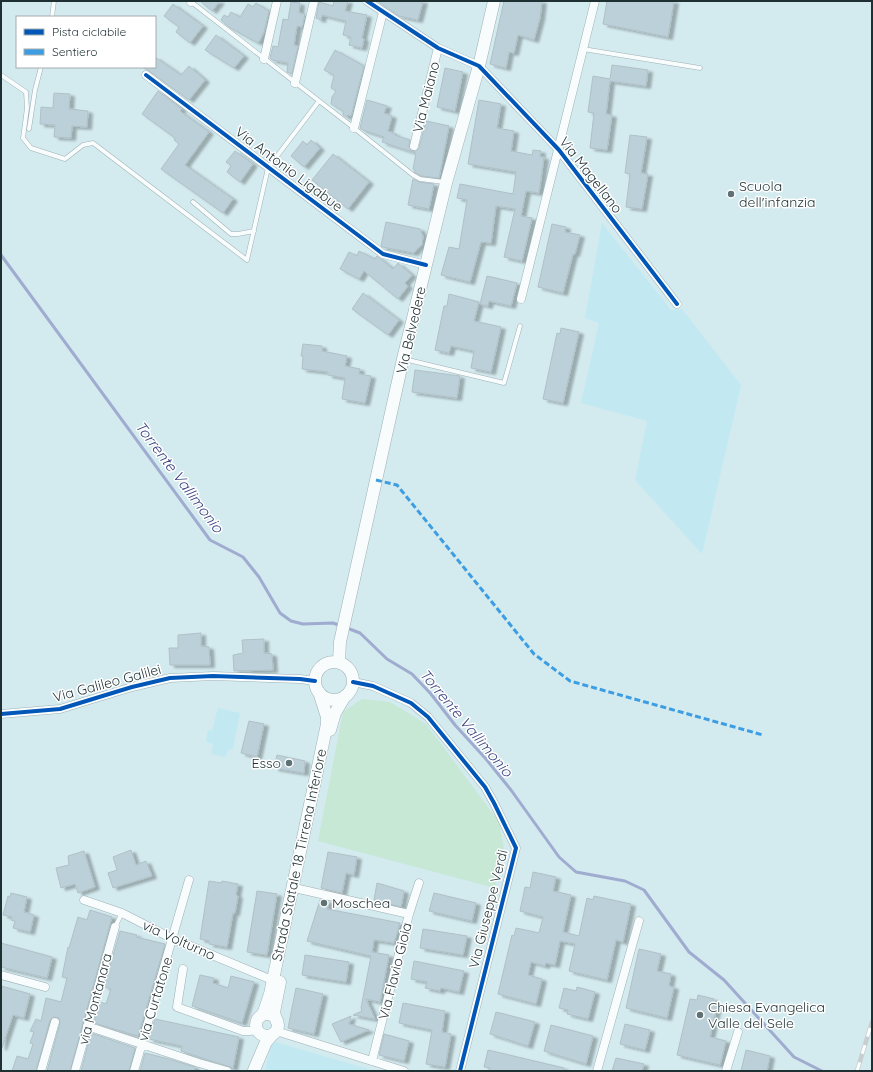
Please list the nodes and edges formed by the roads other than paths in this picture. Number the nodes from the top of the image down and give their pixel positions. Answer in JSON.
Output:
{"nodes":[{"id":1,"x":54,"y":1,"type":"edge"},
{"id":2,"x":190,"y":1,"type":"edge"},
{"id":3,"x":277,"y":1,"type":"edge"},
{"id":4,"x":314,"y":1,"type":"edge"},
{"id":5,"x":367,"y":1,"type":"edge"},
{"id":6,"x":494,"y":1,"type":"edge"},
{"id":7,"x":595,"y":1,"type":"edge"},
{"id":8,"x":383,"y":12,"type":"junction"},
{"id":9,"x":52,"y":16,"type":"edge"},
{"id":10,"x":438,"y":48,"type":"junction"},
{"id":11,"x":583,"y":49,"type":"junction"},
{"id":12,"x":264,"y":59,"type":"junction"},
{"id":13,"x":479,"y":66,"type":"junction"},
{"id":14,"x":41,"y":68,"type":"edge"},
{"id":15,"x":700,"y":68,"type":"dead end"},
{"id":16,"x":1,"y":75,"type":"edge"},
{"id":17,"x":146,"y":75,"type":"dead end"},
{"id":18,"x":295,"y":83,"type":"junction"},
{"id":19,"x":319,"y":101,"type":"junction"},
{"id":20,"x":354,"y":128,"type":"junction"},
{"id":21,"x":29,"y":129,"type":"dead end"},
{"id":22,"x":414,"y":146,"type":"dead end"},
{"id":23,"x":559,"y":150,"type":"junction"},
{"id":24,"x":268,"y":168,"type":"junction"},
{"id":25,"x":446,"y":183,"type":"junction"},
{"id":26,"x":193,"y":202,"type":"dead end"},
{"id":27,"x":254,"y":231,"type":"junction"},
{"id":28,"x":426,"y":265,"type":"junction"},
{"id":29,"x":521,"y":299,"type":"dead end"},
{"id":30,"x":677,"y":304,"type":"dead end"},
{"id":31,"x":520,"y":326,"type":"dead end"},
{"id":32,"x":404,"y":359,"type":"junction"},
{"id":33,"x":339,"y":662,"type":"junction"},
{"id":34,"x":353,"y":682,"type":"junction"},
{"id":35,"x":317,"y":687,"type":"junction"},
{"id":36,"x":345,"y":696,"type":"junction"},
{"id":37,"x":1,"y":714,"type":"edge"},
{"id":38,"x":189,"y":880,"type":"dead end"},
{"id":39,"x":419,"y":883,"type":"dead end"},
{"id":40,"x":299,"y":890,"type":"junction"},
{"id":41,"x":84,"y":900,"type":"dead end"},
{"id":42,"x":122,"y":913,"type":"junction"},
{"id":43,"x":409,"y":914,"type":"junction"},
{"id":44,"x":639,"y":921,"type":"dead end"},
{"id":45,"x":115,"y":927,"type":"joint"},
{"id":46,"x":173,"y":938,"type":"junction"},
{"id":47,"x":182,"y":969,"type":"dead end"},
{"id":48,"x":1,"y":975,"type":"edge"},
{"id":49,"x":272,"y":980,"type":"junction"},
{"id":50,"x":45,"y":987,"type":"dead end"},
{"id":51,"x":260,"y":1017,"type":"junction"},
{"id":52,"x":56,"y":1022,"type":"dead end"},
{"id":53,"x":87,"y":1026,"type":"junction"},
{"id":54,"x":274,"y":1029,"type":"junction"},
{"id":55,"x":258,"y":1031,"type":"junction"},
{"id":56,"x":738,"y":1032,"type":"dead end"},
{"id":57,"x":141,"y":1043,"type":"junction"},
{"id":58,"x":372,"y":1061,"type":"junction"},
{"id":59,"x":198,"y":1067,"type":"edge"},
{"id":60,"x":253,"y":1070,"type":"edge"},
{"id":61,"x":41,"y":1071,"type":"edge"},
{"id":62,"x":75,"y":1071,"type":"edge"},
{"id":63,"x":134,"y":1071,"type":"edge"},
{"id":64,"x":227,"y":1071,"type":"edge"},
{"id":65,"x":404,"y":1071,"type":"edge"},
{"id":66,"x":460,"y":1071,"type":"edge"},
{"id":67,"x":596,"y":1071,"type":"edge"},
{"id":68,"x":726,"y":1071,"type":"edge"}],
"edges":[{"from":1,"to":9,"type":"lane"},
{"from":2,"to":12,"type":"lane"},
{"from":3,"to":12,"type":"street"},
{"from":4,"to":18,"type":"street"},
{"from":5,"to":8,"type":"street"},
{"from":6,"to":13,"type":"main road","name":"Via Belvedere"},
{"from":7,"to":11,"type":"street"},
{"from":8,"to":10,"type":"street"},
{"from":8,"to":20,"type":"street"},
{"from":10,"to":13,"type":"street"},
{"from":10,"to":22,"type":"street","name":"Via Maiano"},
{"from":11,"to":15,"type":"lane"},
{"from":11,"to":23,"type":"street"},
{"from":12,"to":18,"type":"lane"},
{"from":13,"to":23,"type":"street","name":"Via Magellano"},
{"from":13,"to":25,"type":"main road","name":"Via Belvedere"},
{"from":14,"to":21,"type":"lane"},
{"from":16,"to":27,"type":"lane"},
{"from":17,"to":24,"type":"street","name":"Via Antonio Ligabue"},
{"from":18,"to":19,"type":"lane"},
{"from":19,"to":20,"type":"lane"},
{"from":19,"to":24,"type":"lane"},
{"from":20,"to":25,"type":"lane"},
{"from":23,"to":29,"type":"street"},
{"from":23,"to":30,"type":"street","name":"Via Magellano"},
{"from":24,"to":27,"type":"lane"},
{"from":24,"to":28,"type":"street","name":"Via Antonio Ligabue"},
{"from":25,"to":28,"type":"main road","name":"Via Belvedere"},
{"from":26,"to":27,"type":"lane"},
{"from":28,"to":32,"type":"main road","name":"Via Belvedere"},
{"from":31,"to":32,"type":"lane"},
{"from":32,"to":33,"type":"main road","name":"Via Belvedere"},
{"from":33,"to":34,"type":"main road"},
{"from":33,"to":35,"type":"main road"},
{"from":34,"to":36,"type":"main road","name":"Strada Statale 18 Tirrena Inferiore"},
{"from":34,"to":66,"type":"street","name":"Via Giuseppe Verdi"},
{"from":35,"to":36,"type":"main road"},
{"from":35,"to":37,"type":"street","name":"Via Galileo Galilei"},
{"from":35,"to":49,"type":"main road","name":"Strada Statale 18 Tirrena Inferiore"},
{"from":36,"to":40,"type":"main road","name":"Strada Statale 18 Tirrena Inferiore"},
{"from":38,"to":46,"type":"street","name":"via Curtatone"},
{"from":39,"to":43,"type":"street","name":"Via Flavio Gioia"},
{"from":40,"to":43,"type":"street"},
{"from":40,"to":54,"type":"main road","name":"Strada Statale 18 Tirrena Inferiore"},
{"from":41,"to":42,"type":"street","name":"via Volturno"},
{"from":42,"to":45,"type":"lane"},
{"from":42,"to":46,"type":"street","name":"via Volturno"},
{"from":43,"to":58,"type":"street","name":"Via Flavio Gioia"},
{"from":44,"to":67,"type":"street"},
{"from":45,"to":53,"type":"street","name":"via Montanara"},
{"from":46,"to":49,"type":"street","name":"via Volturno"},
{"from":46,"to":57,"type":"street","name":"via Curtatone"},
{"from":47,"to":55,"type":"street"},
{"from":48,"to":50,"type":"street"},
{"from":49,"to":51,"type":"main road","name":"Strada Statale 18 Tirrena Inferiore"},
{"from":51,"to":54,"type":"main road"},
{"from":51,"to":55,"type":"main road","name":"Strada Statale 18 Tirrena Inferiore"},
{"from":52,"to":61,"type":"street"},
{"from":53,"to":57,"type":"street"},
{"from":53,"to":62,"type":"street","name":"via Montanara"},
{"from":54,"to":55,"type":"main road"},
{"from":54,"to":58,"type":"street"},
{"from":54,"to":60,"type":"main road","name":"Strada Statale 18 Tirrena Inferiore"},
{"from":55,"to":60,"type":"main road","name":"Strada Statale 18 Tirrena Inferiore"},
{"from":56,"to":68,"type":"street"},
{"from":57,"to":59,"type":"street"},
{"from":57,"to":63,"type":"street","name":"via Curtatone"},
{"from":58,"to":65,"type":"street"},
{"from":59,"to":64,"type":"street"}]}
